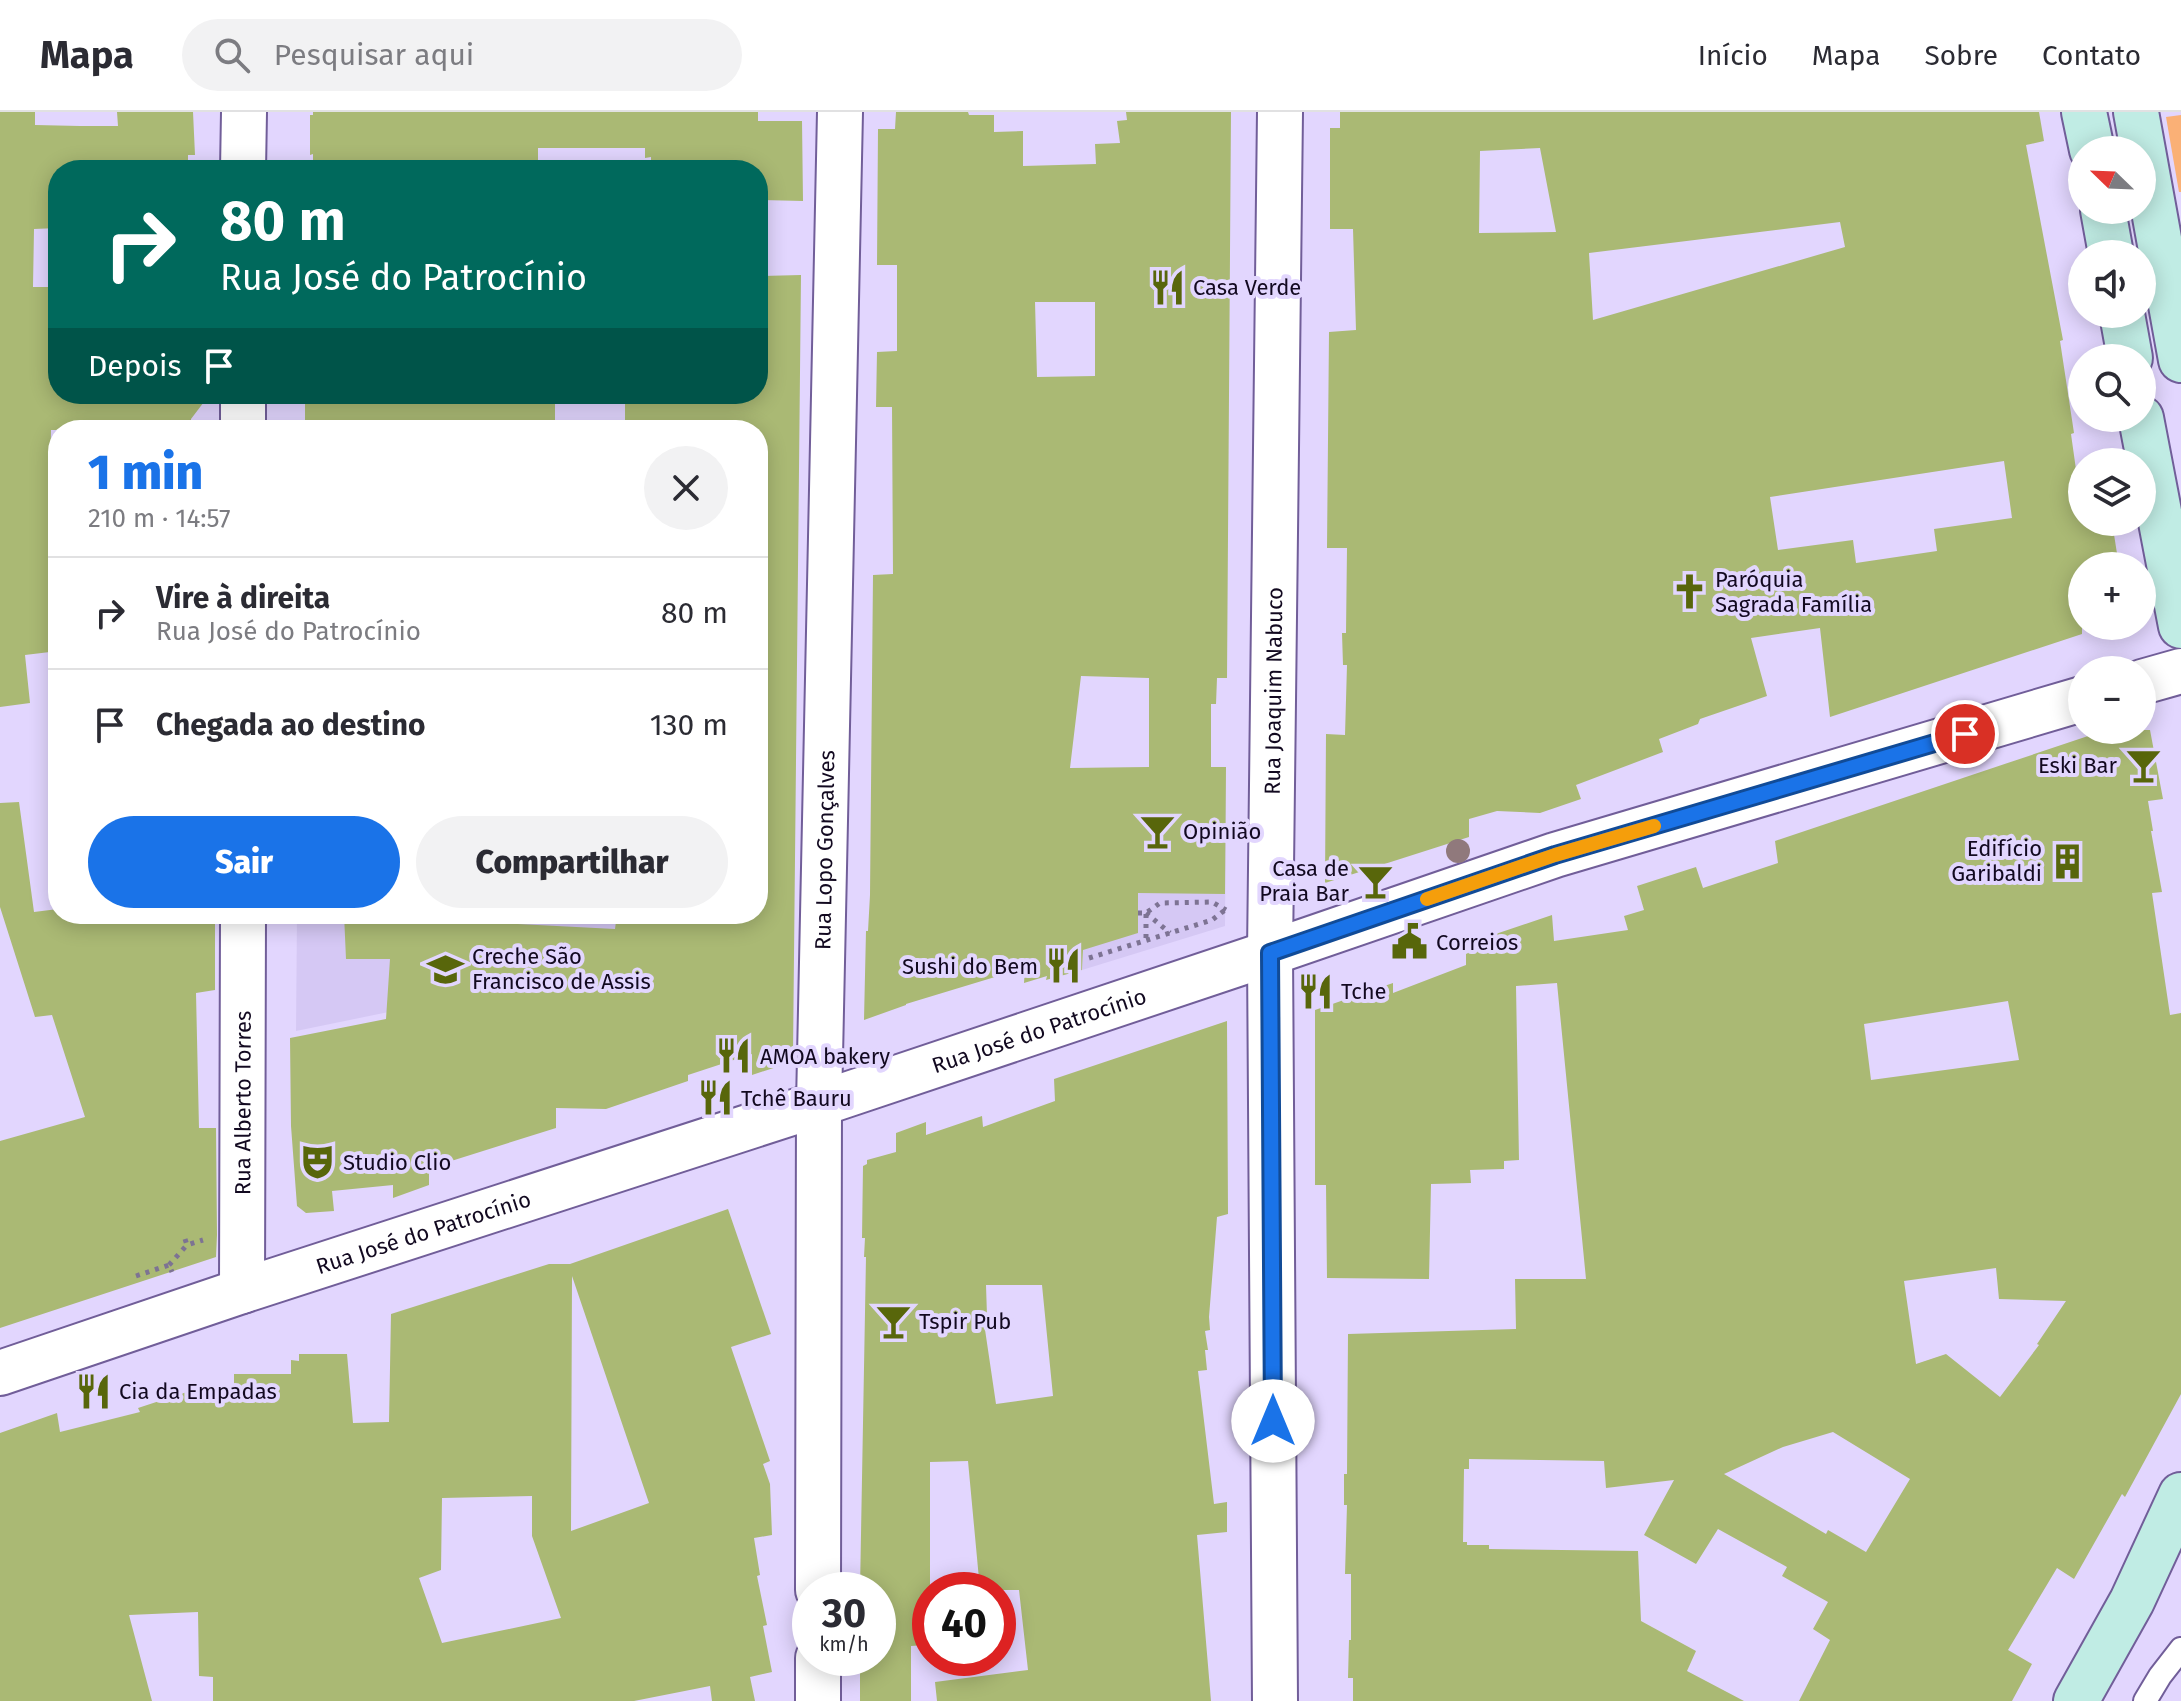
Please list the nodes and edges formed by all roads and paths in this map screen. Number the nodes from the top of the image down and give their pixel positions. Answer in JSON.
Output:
{"nodes":[{"id":1,"x":244,"y":112,"type":"edge"},
{"id":2,"x":840,"y":112,"type":"edge"},
{"id":3,"x":1280,"y":112,"type":"edge"},
{"id":4,"x":2084,"y":112,"type":"edge"},
{"id":5,"x":2136,"y":112,"type":"edge"},
{"id":6,"x":2089,"y":136,"type":"edge"},
{"id":7,"x":243,"y":160,"type":"edge"},
{"id":8,"x":2181,"y":360,"type":"edge"},
{"id":9,"x":2144,"y":432,"type":"edge"},
{"id":10,"x":2181,"y":626,"type":"edge"},
{"id":11,"x":2181,"y":671,"type":"edge"},
{"id":12,"x":2156,"y":678,"type":"edge"},
{"id":13,"x":2068,"y":703,"type":"edge"},
{"id":14,"x":1225,"y":910,"type":"junction"},
{"id":15,"x":1271,"y":910,"type":"junction"},
{"id":16,"x":1142,"y":913,"type":"junction"},
{"id":17,"x":243,"y":924,"type":"edge"},
{"id":18,"x":1170,"y":933,"type":"junction"},
{"id":19,"x":1146,"y":941,"type":"junction"},
{"id":20,"x":1270,"y":953,"type":"junction"},
{"id":21,"x":1089,"y":958,"type":"dead end"},
{"id":22,"x":819,"y":1104,"type":"junction"},
{"id":23,"x":187,"y":1245,"type":"dead end"},
{"id":24,"x":169,"y":1265,"type":"dead end"},
{"id":25,"x":242,"y":1291,"type":"junction"},
{"id":26,"x":0,"y":1373,"type":"edge"},
{"id":27,"x":2181,"y":1495,"type":"edge"},
{"id":28,"x":2181,"y":1543,"type":"edge"},
{"id":29,"x":818,"y":1572,"type":"edge"},
{"id":30,"x":2132,"y":1601,"type":"junction"},
{"id":31,"x":2181,"y":1649,"type":"edge"},
{"id":32,"x":818,"y":1676,"type":"edge"},
{"id":33,"x":818,"y":1701,"type":"edge"},
{"id":34,"x":1275,"y":1701,"type":"edge"},
{"id":35,"x":2076,"y":1701,"type":"edge"},
{"id":36,"x":2145,"y":1701,"type":"edge"}],
"edges":[{"from":1,"to":7,"type":"street"},
{"from":2,"to":22,"type":"street","name":"Rua Lopo Gonçalves"},
{"from":3,"to":15,"type":"street","name":"Rua Joaquim Nabuco"},
{"from":4,"to":6,"type":"main road"},
{"from":5,"to":8,"type":"main road"},
{"from":9,"to":10,"type":"main road"},
{"from":11,"to":12,"type":"street"},
{"from":13,"to":20,"type":"street","name":"Rua José do Patrocínio"},
{"from":14,"to":15,"type":"path"},
{"from":14,"to":16,"type":"path"},
{"from":14,"to":18,"type":"path"},
{"from":15,"to":20,"type":"street","name":"Rua Joaquim Nabuco"},
{"from":16,"to":18,"type":"path"},
{"from":16,"to":19,"type":"path"},
{"from":17,"to":25,"type":"street","name":"Rua Alberto Torres"},
{"from":18,"to":19,"type":"path"},
{"from":19,"to":21,"type":"path"},
{"from":20,"to":22,"type":"street","name":"Rua José do Patrocínio"},
{"from":20,"to":34,"type":"street","name":"Rua Joaquim Nabuco"},
{"from":22,"to":25,"type":"street","name":"Rua José do Patrocínio"},
{"from":22,"to":29,"type":"street","name":"Rua Lopo Gonçalves"},
{"from":23,"to":24,"type":"path"},
{"from":25,"to":26,"type":"street","name":"Rua José do Patrocínio"},
{"from":27,"to":30,"type":"main road"},
{"from":28,"to":30,"type":"main road"},
{"from":30,"to":35,"type":"main road"},
{"from":31,"to":36,"type":"lane"},
{"from":32,"to":33,"type":"street"}]}
